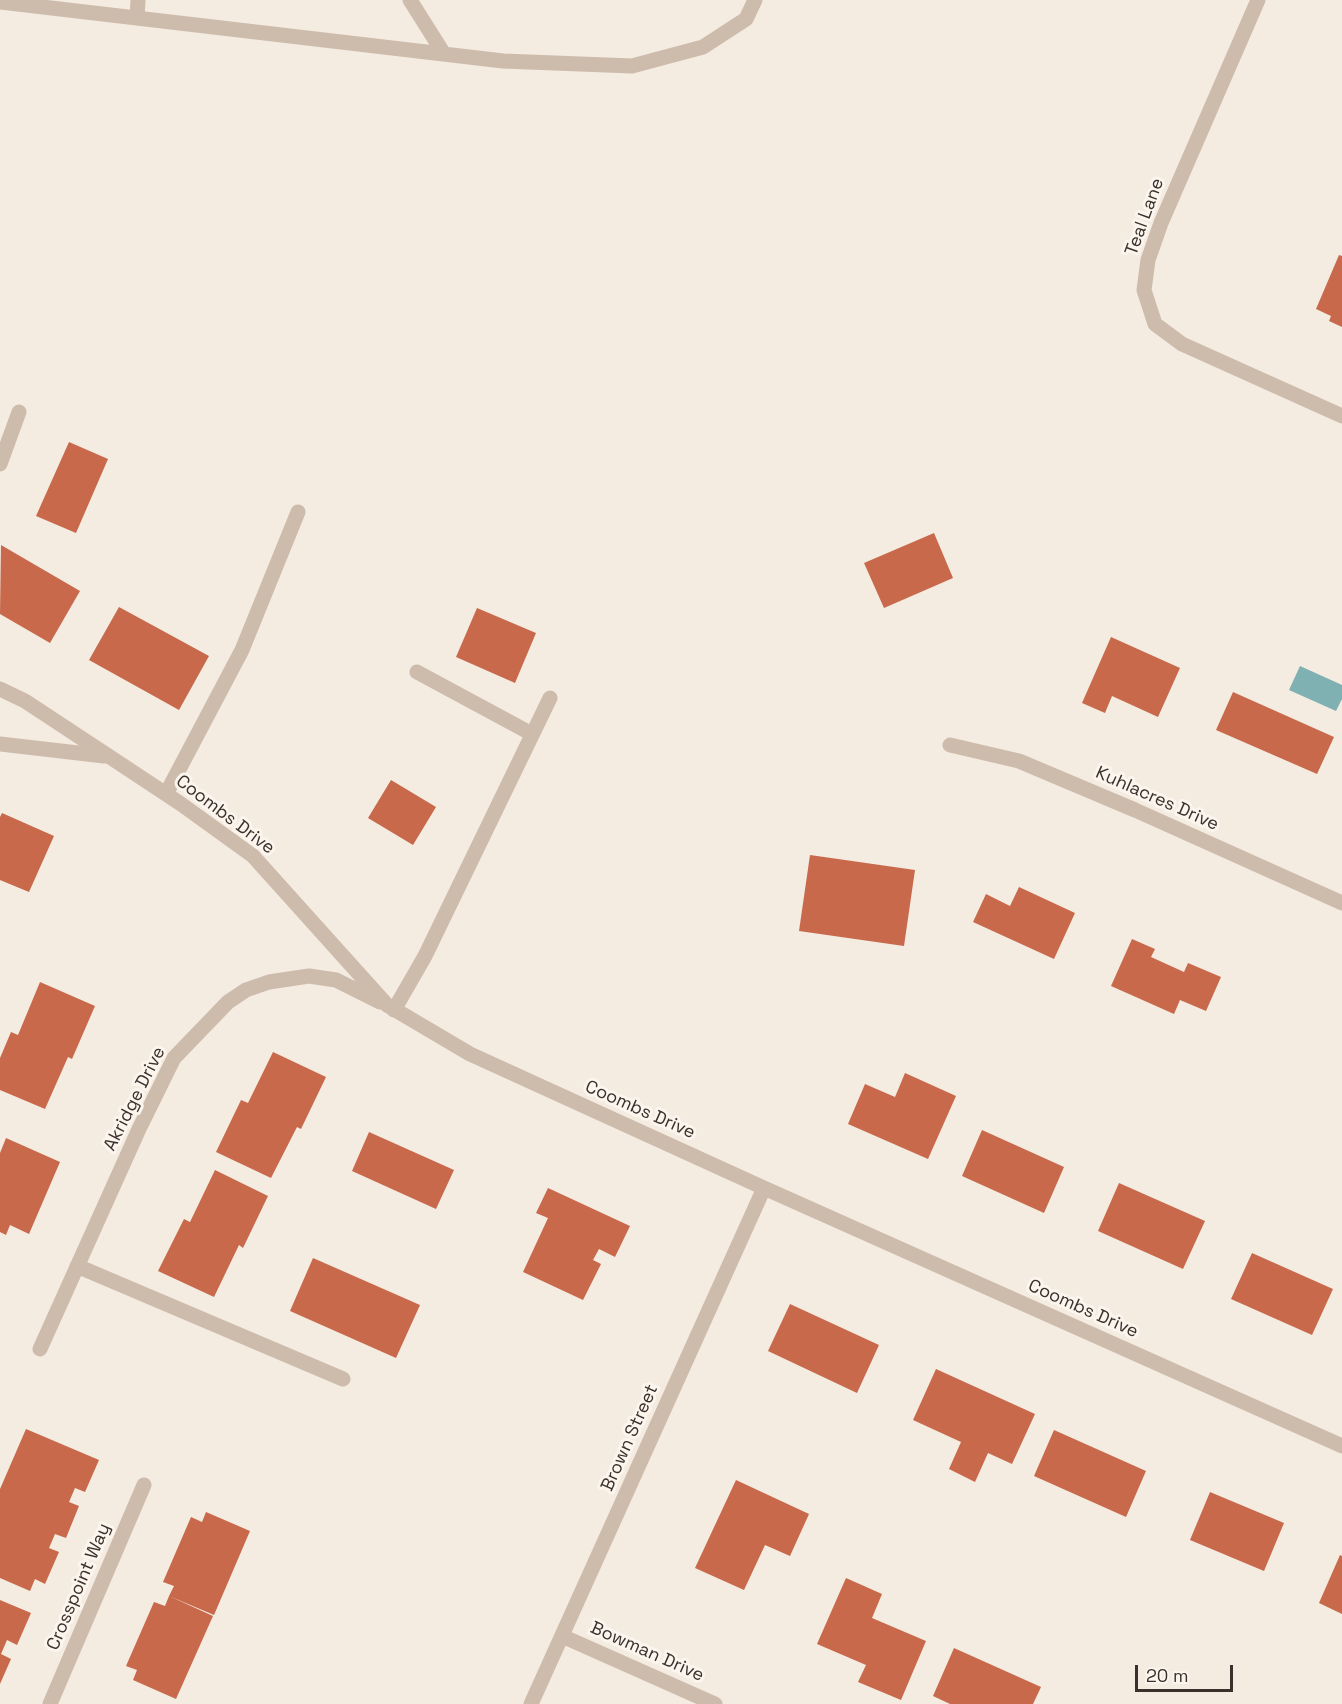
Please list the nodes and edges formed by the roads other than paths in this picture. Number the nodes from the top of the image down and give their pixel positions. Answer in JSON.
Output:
{"nodes":[{"id":1,"x":138,"y":0,"type":"edge"},
{"id":2,"x":410,"y":0,"type":"edge"},
{"id":3,"x":755,"y":0,"type":"edge"},
{"id":4,"x":1258,"y":0,"type":"edge"},
{"id":5,"x":0,"y":2,"type":"edge"},
{"id":6,"x":24,"y":2,"type":"edge"},
{"id":7,"x":137,"y":18,"type":"junction"},
{"id":8,"x":444,"y":54,"type":"junction"},
{"id":9,"x":19,"y":412,"type":"dead end"},
{"id":10,"x":1342,"y":416,"type":"edge"},
{"id":11,"x":0,"y":465,"type":"edge"},
{"id":12,"x":298,"y":512,"type":"dead end"},
{"id":13,"x":417,"y":672,"type":"dead end"},
{"id":14,"x":0,"y":689,"type":"edge"},
{"id":15,"x":550,"y":698,"type":"dead end"},
{"id":16,"x":532,"y":734,"type":"junction"},
{"id":17,"x":0,"y":744,"type":"edge"},
{"id":18,"x":950,"y":745,"type":"dead end"},
{"id":19,"x":110,"y":756,"type":"junction"},
{"id":20,"x":166,"y":794,"type":"junction"},
{"id":21,"x":1342,"y":903,"type":"edge"},
{"id":22,"x":391,"y":1008,"type":"junction"},
{"id":23,"x":764,"y":1188,"type":"junction"},
{"id":24,"x":76,"y":1266,"type":"junction"},
{"id":25,"x":40,"y":1349,"type":"dead end"},
{"id":26,"x":343,"y":1379,"type":"dead end"},
{"id":27,"x":1342,"y":1446,"type":"edge"},
{"id":28,"x":144,"y":1485,"type":"dead end"},
{"id":29,"x":562,"y":1636,"type":"junction"},
{"id":30,"x":50,"y":1704,"type":"edge"},
{"id":31,"x":531,"y":1704,"type":"edge"},
{"id":32,"x":715,"y":1704,"type":"edge"}],
"edges":[{"from":1,"to":7,"type":"street"},
{"from":2,"to":8,"type":"street"},
{"from":3,"to":8,"type":"street"},
{"from":4,"to":10,"type":"street","name":"Teal Lane"},
{"from":5,"to":6,"type":"street"},
{"from":6,"to":7,"type":"street"},
{"from":7,"to":8,"type":"street"},
{"from":9,"to":11,"type":"street"},
{"from":12,"to":20,"type":"street"},
{"from":13,"to":16,"type":"street"},
{"from":14,"to":19,"type":"street","name":"Coombs Drive"},
{"from":15,"to":16,"type":"street"},
{"from":16,"to":22,"type":"street"},
{"from":17,"to":19,"type":"street"},
{"from":18,"to":21,"type":"street","name":"Kuhlacres Drive"},
{"from":19,"to":20,"type":"street","name":"Coombs Drive"},
{"from":20,"to":22,"type":"street","name":"Coombs Drive"},
{"from":22,"to":23,"type":"street","name":"Coombs Drive"},
{"from":22,"to":24,"type":"street","name":"Akridge Drive"},
{"from":23,"to":27,"type":"street","name":"Coombs Drive"},
{"from":23,"to":29,"type":"street","name":"Brown Street"},
{"from":24,"to":25,"type":"street","name":"Akridge Drive"},
{"from":24,"to":26,"type":"street"},
{"from":28,"to":30,"type":"street","name":"Crosspoint Way"},
{"from":29,"to":31,"type":"street","name":"Brown Street"},
{"from":29,"to":32,"type":"street","name":"Bowman Drive"}]}
